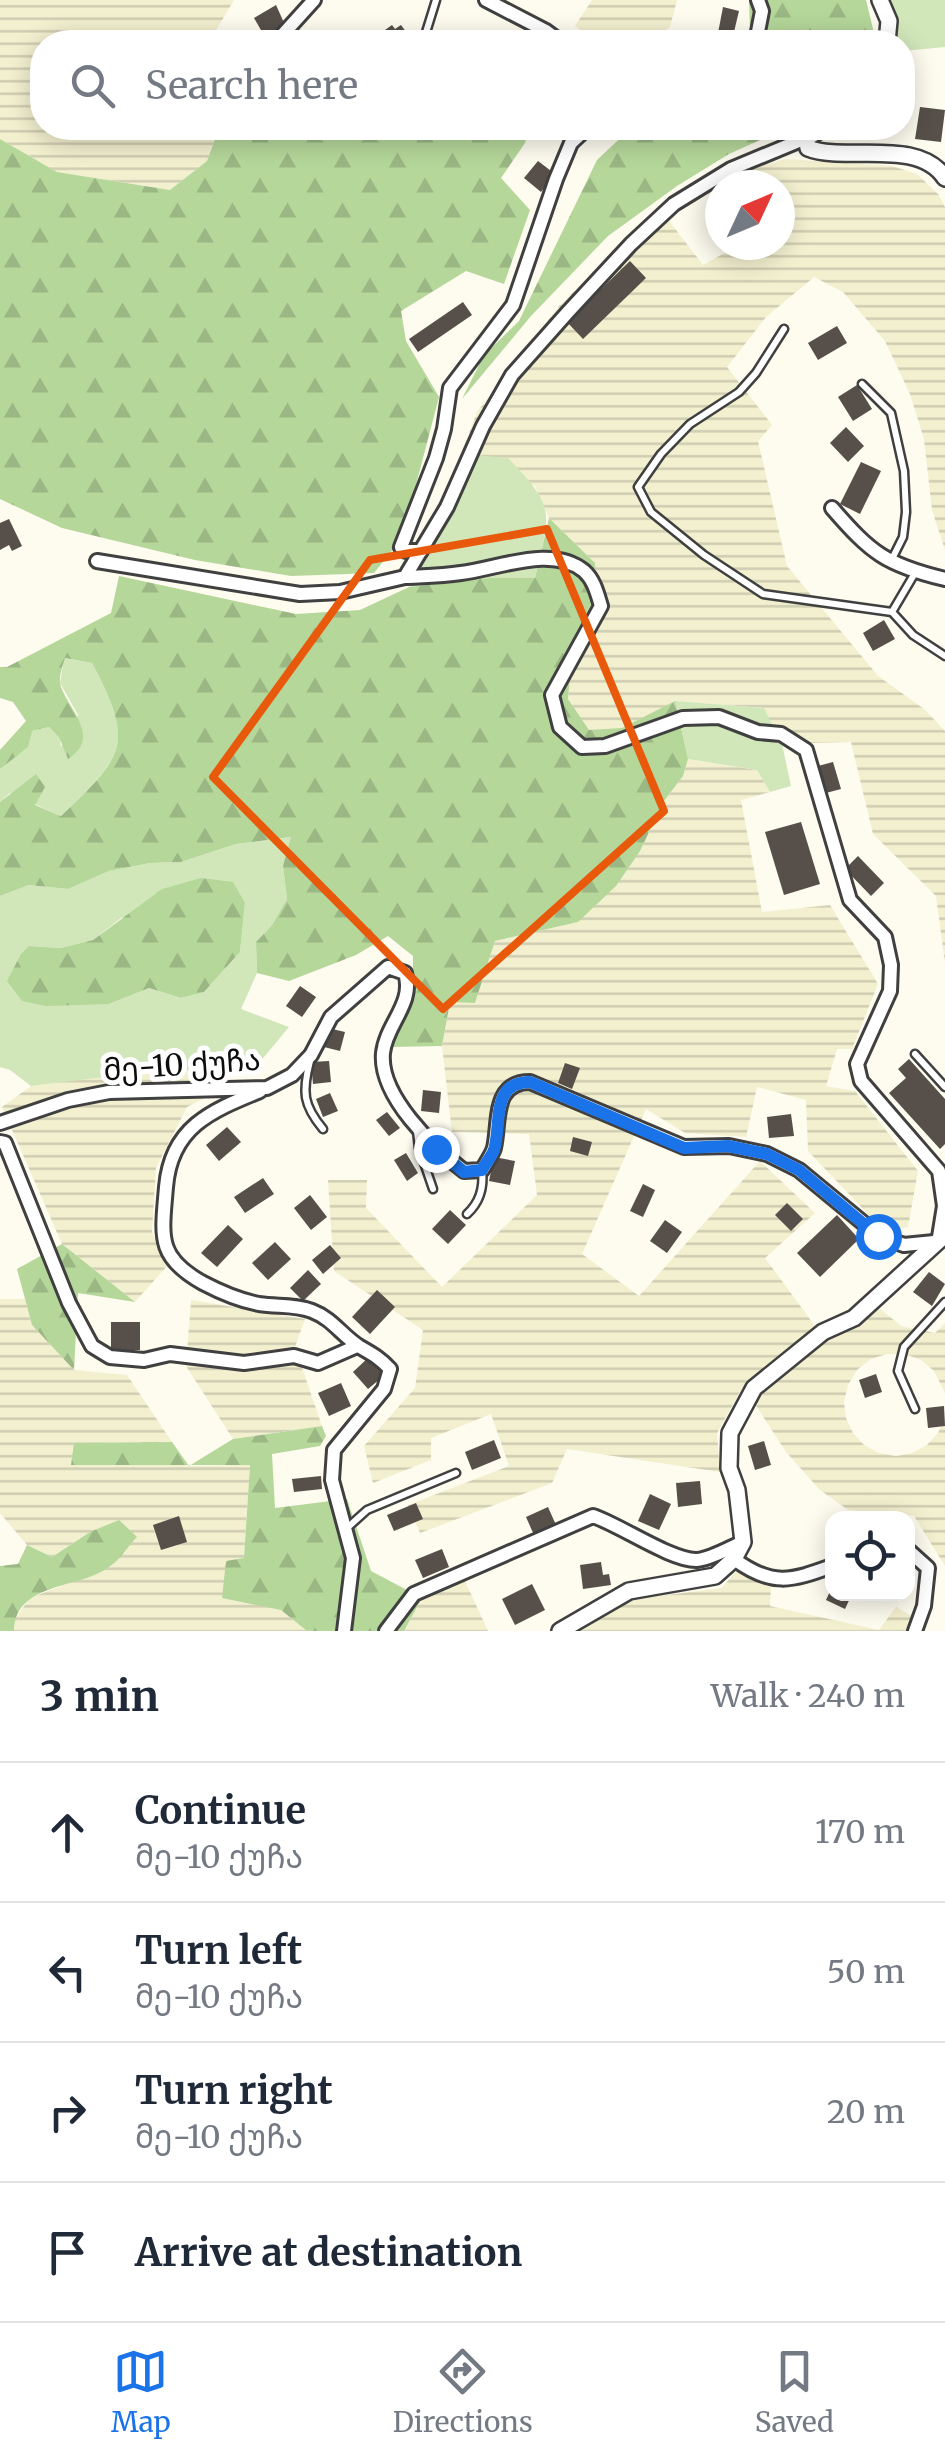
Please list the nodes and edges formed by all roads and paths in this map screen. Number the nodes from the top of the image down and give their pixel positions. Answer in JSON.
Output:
{"nodes":[{"id":1,"x":314,"y":0,"type":"edge"},
{"id":2,"x":436,"y":0,"type":"edge"},
{"id":3,"x":486,"y":0,"type":"edge"},
{"id":4,"x":758,"y":0,"type":"edge"},
{"id":5,"x":880,"y":0,"type":"edge"},
{"id":6,"x":287,"y":30,"type":"edge"},
{"id":7,"x":427,"y":30,"type":"edge"},
{"id":8,"x":544,"y":30,"type":"edge"},
{"id":9,"x":758,"y":30,"type":"edge"},
{"id":10,"x":888,"y":30,"type":"edge"},
{"id":11,"x":576,"y":140,"type":"edge"},
{"id":12,"x":801,"y":140,"type":"edge"},
{"id":13,"x":806,"y":140,"type":"edge"},
{"id":14,"x":945,"y":178,"type":"edge"},
{"id":15,"x":784,"y":328,"type":"dead end"},
{"id":16,"x":862,"y":384,"type":"dead end"},
{"id":17,"x":832,"y":508,"type":"dead end"},
{"id":18,"x":421,"y":551,"type":"junction"},
{"id":19,"x":98,"y":561,"type":"dead end"},
{"id":20,"x":891,"y":562,"type":"junction"},
{"id":21,"x":915,"y":573,"type":"junction"},
{"id":22,"x":405,"y":577,"type":"junction"},
{"id":23,"x":945,"y":579,"type":"edge"},
{"id":24,"x":892,"y":612,"type":"junction"},
{"id":25,"x":945,"y":656,"type":"edge"},
{"id":26,"x":311,"y":1054,"type":"junction"},
{"id":27,"x":915,"y":1054,"type":"dead end"},
{"id":28,"x":267,"y":1088,"type":"junction"},
{"id":29,"x":945,"y":1088,"type":"edge"},
{"id":30,"x":0,"y":1123,"type":"edge"},
{"id":31,"x":416,"y":1125,"type":"junction"},
{"id":32,"x":324,"y":1129,"type":"dead end"},
{"id":33,"x":0,"y":1142,"type":"edge"},
{"id":34,"x":482,"y":1170,"type":"junction"},
{"id":35,"x":434,"y":1189,"type":"dead end"},
{"id":36,"x":467,"y":1214,"type":"dead end"},
{"id":37,"x":939,"y":1238,"type":"edge"},
{"id":38,"x":945,"y":1302,"type":"edge"},
{"id":39,"x":357,"y":1346,"type":"junction"},
{"id":40,"x":916,"y":1409,"type":"dead end"},
{"id":41,"x":456,"y":1473,"type":"dead end"},
{"id":42,"x":344,"y":1531,"type":"junction"},
{"id":43,"x":743,"y":1542,"type":"junction"},
{"id":44,"x":915,"y":1556,"type":"edge"},
{"id":45,"x":734,"y":1559,"type":"junction"},
{"id":46,"x":825,"y":1569,"type":"edge"},
{"id":47,"x":344,"y":1631,"type":"edge"},
{"id":48,"x":386,"y":1631,"type":"edge"},
{"id":49,"x":560,"y":1631,"type":"edge"},
{"id":50,"x":915,"y":1631,"type":"edge"}],
"edges":[{"from":1,"to":6,"type":"street"},
{"from":2,"to":7,"type":"lane"},
{"from":3,"to":8,"type":"street"},
{"from":4,"to":9,"type":"street"},
{"from":5,"to":10,"type":"street"},
{"from":11,"to":18,"type":"street"},
{"from":12,"to":18,"type":"street"},
{"from":13,"to":14,"type":"street"},
{"from":15,"to":24,"type":"lane"},
{"from":16,"to":20,"type":"lane"},
{"from":17,"to":20,"type":"street"},
{"from":18,"to":22,"type":"street"},
{"from":19,"to":22,"type":"street"},
{"from":20,"to":21,"type":"street"},
{"from":21,"to":23,"type":"street"},
{"from":21,"to":24,"type":"lane"},
{"from":22,"to":37,"type":"street"},
{"from":24,"to":25,"type":"lane"},
{"from":26,"to":28,"type":"street","name":"მე-10 ქუჩა"},
{"from":26,"to":31,"type":"street","name":"მე-10 ქუჩა"},
{"from":26,"to":32,"type":"lane"},
{"from":27,"to":29,"type":"lane"},
{"from":28,"to":30,"type":"street","name":"მე-10 ქუჩა"},
{"from":28,"to":39,"type":"street"},
{"from":31,"to":34,"type":"street","name":"მე-10 ქუჩა"},
{"from":31,"to":35,"type":"lane"},
{"from":33,"to":39,"type":"street"},
{"from":34,"to":36,"type":"lane"},
{"from":34,"to":37,"type":"street"},
{"from":37,"to":43,"type":"street"},
{"from":38,"to":40,"type":"lane"},
{"from":39,"to":42,"type":"street"},
{"from":41,"to":42,"type":"lane"},
{"from":42,"to":47,"type":"street"},
{"from":43,"to":45,"type":"street"},
{"from":43,"to":48,"type":"street"},
{"from":44,"to":50,"type":"street"},
{"from":45,"to":46,"type":"street"},
{"from":45,"to":49,"type":"street"}]}
